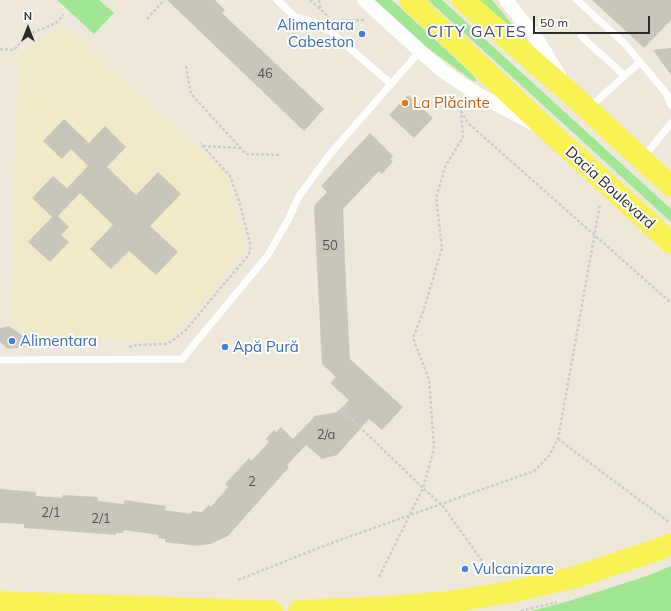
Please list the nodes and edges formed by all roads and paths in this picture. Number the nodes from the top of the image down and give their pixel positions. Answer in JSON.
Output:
{"nodes":[{"id":1,"x":164,"y":0,"type":"edge"},
{"id":2,"x":277,"y":0,"type":"edge"},
{"id":3,"x":319,"y":0,"type":"edge"},
{"id":4,"x":364,"y":0,"type":"edge"},
{"id":5,"x":410,"y":0,"type":"edge"},
{"id":6,"x":463,"y":0,"type":"edge"},
{"id":7,"x":506,"y":0,"type":"edge"},
{"id":8,"x":577,"y":0,"type":"edge"},
{"id":9,"x":321,"y":10,"type":"dead end"},
{"id":10,"x":64,"y":15,"type":"dead end"},
{"id":11,"x":362,"y":15,"type":"dead end"},
{"id":12,"x":147,"y":19,"type":"dead end"},
{"id":13,"x":334,"y":21,"type":"dead end"},
{"id":14,"x":581,"y":36,"type":"dead end"},
{"id":15,"x":0,"y":49,"type":"edge"},
{"id":16,"x":420,"y":51,"type":"junction"},
{"id":17,"x":640,"y":62,"type":"junction"},
{"id":18,"x":186,"y":66,"type":"dead end"},
{"id":19,"x":624,"y":76,"type":"junction"},
{"id":20,"x":391,"y":84,"type":"junction"},
{"id":21,"x":570,"y":93,"type":"junction"},
{"id":22,"x":463,"y":97,"type":"dead end"},
{"id":23,"x":671,"y":105,"type":"edge"},
{"id":24,"x":588,"y":109,"type":"junction"},
{"id":25,"x":461,"y":111,"type":"junction"},
{"id":26,"x":671,"y":123,"type":"edge"},
{"id":27,"x":550,"y":132,"type":"junction"},
{"id":28,"x":240,"y":148,"type":"junction"},
{"id":29,"x":279,"y":155,"type":"dead end"},
{"id":30,"x":642,"y":159,"type":"junction"},
{"id":31,"x":671,"y":186,"type":"edge"},
{"id":32,"x":600,"y":204,"type":"dead end"},
{"id":33,"x":594,"y":234,"type":"junction"},
{"id":34,"x":671,"y":243,"type":"edge"},
{"id":35,"x":671,"y":303,"type":"edge"},
{"id":36,"x":124,"y":349,"type":"dead end"},
{"id":37,"x":0,"y":360,"type":"edge"},
{"id":38,"x":341,"y":409,"type":"dead end"},
{"id":39,"x":558,"y":439,"type":"junction"},
{"id":40,"x":423,"y":488,"type":"junction"},
{"id":41,"x":442,"y":505,"type":"junction"},
{"id":42,"x":409,"y":516,"type":"junction"},
{"id":43,"x":669,"y":522,"type":"dead end"},
{"id":44,"x":671,"y":544,"type":"edge"},
{"id":45,"x":493,"y":576,"type":"dead end"},
{"id":46,"x":379,"y":577,"type":"dead end"},
{"id":47,"x":238,"y":580,"type":"dead end"},
{"id":48,"x":0,"y":602,"type":"edge"},
{"id":49,"x":227,"y":611,"type":"edge"},
{"id":50,"x":272,"y":611,"type":"edge"},
{"id":51,"x":299,"y":611,"type":"edge"}],
"edges":[{"from":1,"to":12,"type":"path"},
{"from":2,"to":20,"type":"lane"},
{"from":3,"to":9,"type":"path"},
{"from":4,"to":16,"type":"street","name":"Dacia Boulevard"},
{"from":5,"to":27,"type":"main road","name":"Dacia Boulevard"},
{"from":6,"to":21,"type":"main road"},
{"from":7,"to":21,"type":"street"},
{"from":8,"to":17,"type":"lane"},
{"from":10,"to":15,"type":"path"},
{"from":11,"to":13,"type":"path"},
{"from":14,"to":19,"type":"lane"},
{"from":16,"to":20,"type":"lane"},
{"from":16,"to":27,"type":"street","name":"Dacia Boulevard"},
{"from":17,"to":19,"type":"lane"},
{"from":17,"to":23,"type":"lane"},
{"from":18,"to":28,"type":"path"},
{"from":19,"to":24,"type":"lane"},
{"from":20,"to":37,"type":"lane"},
{"from":21,"to":24,"type":"main road"},
{"from":22,"to":25,"type":"path"},
{"from":24,"to":30,"type":"main road"},
{"from":25,"to":33,"type":"path"},
{"from":25,"to":40,"type":"path"},
{"from":26,"to":30,"type":"lane"},
{"from":27,"to":34,"type":"main road","name":"Dacia Boulevard"},
{"from":28,"to":29,"type":"path"},
{"from":28,"to":36,"type":"path"},
{"from":30,"to":31,"type":"main road"},
{"from":32,"to":33,"type":"path"},
{"from":33,"to":35,"type":"path"},
{"from":33,"to":39,"type":"path"},
{"from":38,"to":40,"type":"path"},
{"from":39,"to":41,"type":"path"},
{"from":39,"to":43,"type":"path"},
{"from":40,"to":41,"type":"path"},
{"from":40,"to":42,"type":"path"},
{"from":41,"to":42,"type":"path"},
{"from":41,"to":45,"type":"path"},
{"from":42,"to":46,"type":"path"},
{"from":42,"to":47,"type":"path"},
{"from":44,"to":51,"type":"main road"},
{"from":48,"to":49,"type":"main road"},
{"from":49,"to":50,"type":"main road"}]}
